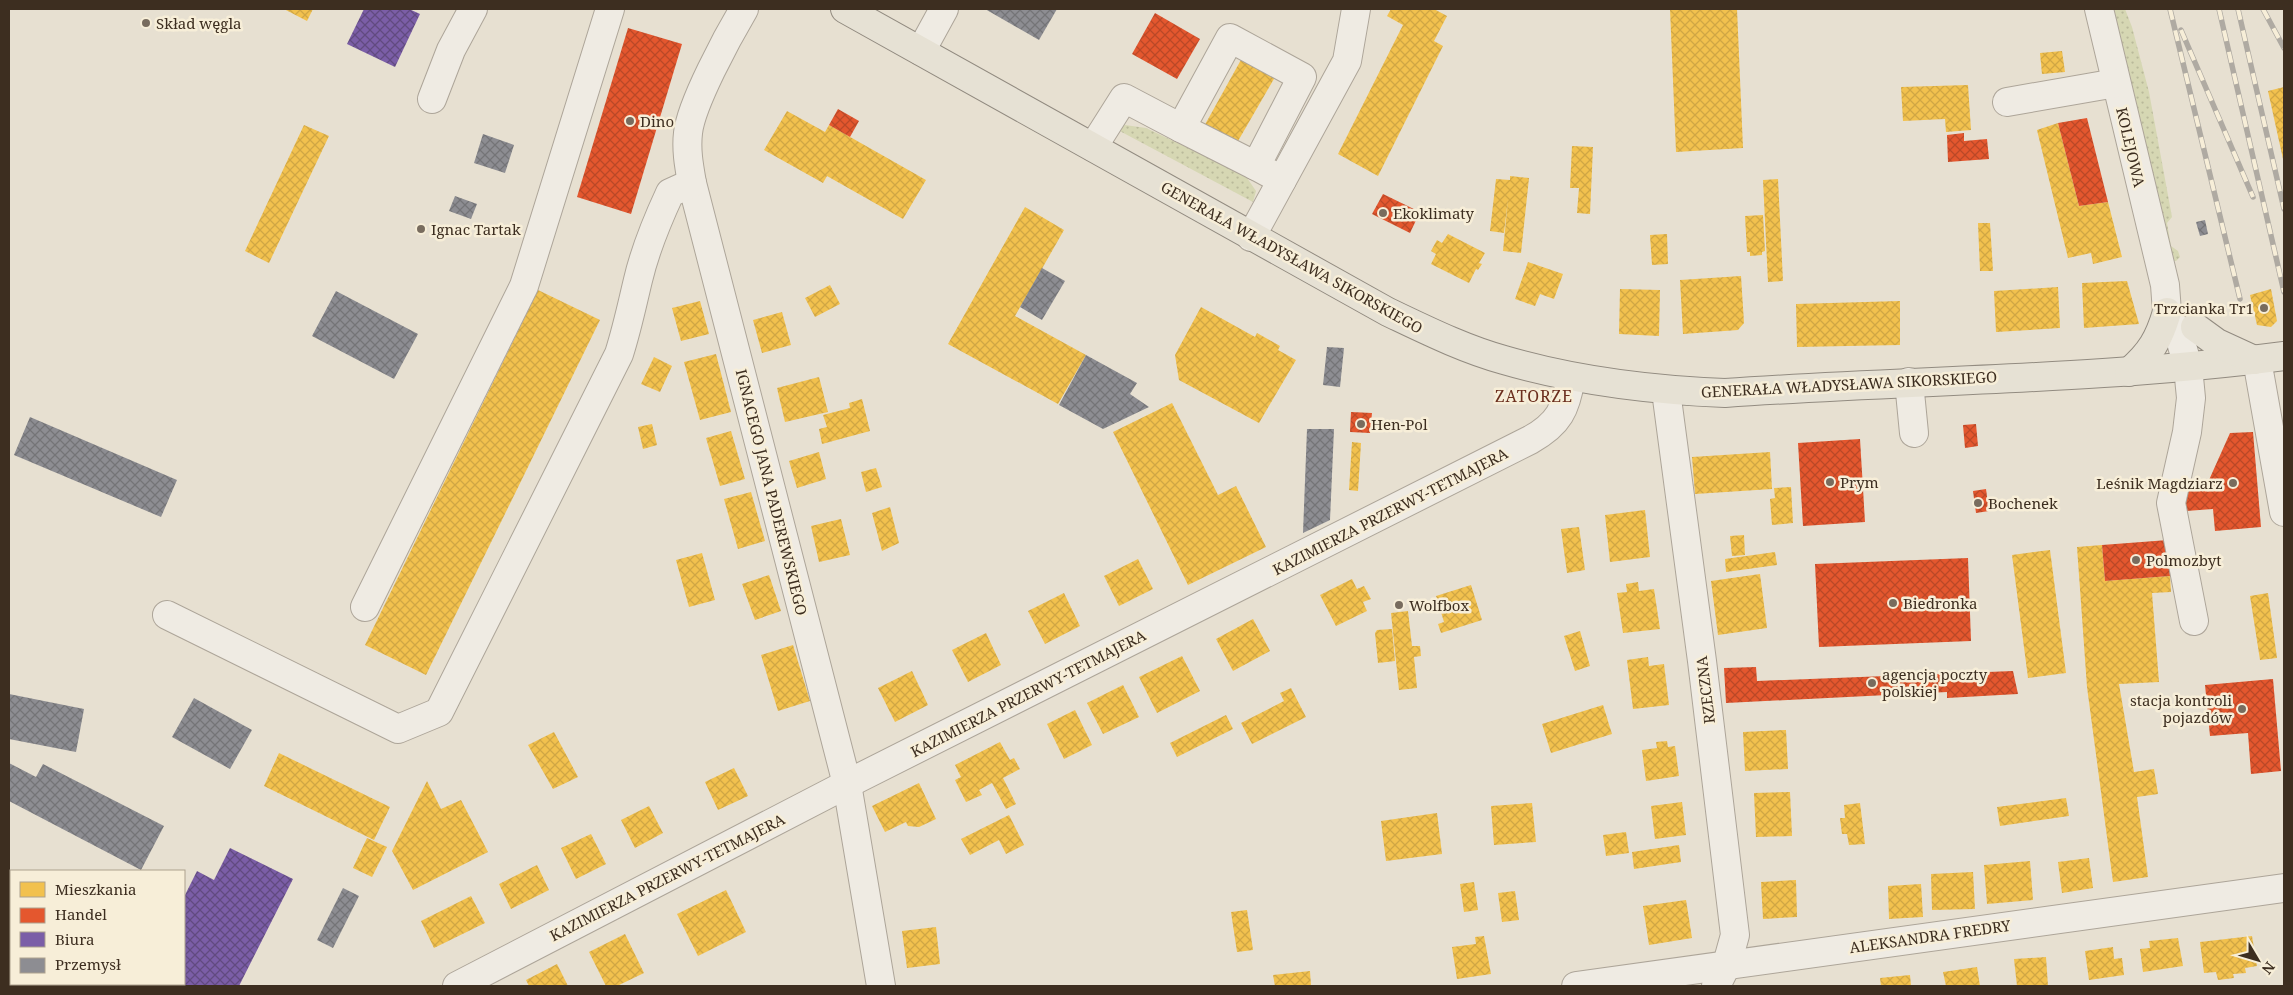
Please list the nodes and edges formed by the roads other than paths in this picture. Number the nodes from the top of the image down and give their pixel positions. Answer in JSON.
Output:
{"nodes":[{"id":1,"x":473,"y":9,"type":"edge"},
{"id":2,"x":610,"y":9,"type":"edge"},
{"id":3,"x":744,"y":9,"type":"edge"},
{"id":4,"x":845,"y":9,"type":"edge"},
{"id":5,"x":944,"y":9,"type":"edge"},
{"id":6,"x":1356,"y":9,"type":"edge"},
{"id":7,"x":2098,"y":9,"type":"edge"},
{"id":8,"x":921,"y":51,"type":"junction"},
{"id":9,"x":2116,"y":83,"type":"junction"},
{"id":10,"x":432,"y":99,"type":"dead end"},
{"id":11,"x":2007,"y":102,"type":"dead end"},
{"id":12,"x":1181,"y":128,"type":"junction"},
{"id":13,"x":1093,"y":148,"type":"junction"},
{"id":14,"x":1256,"y":166,"type":"junction"},
{"id":15,"x":1282,"y":180,"type":"junction"},
{"id":16,"x":692,"y":183,"type":"junction"},
{"id":17,"x":1251,"y":237,"type":"junction"},
{"id":18,"x":2169,"y":298,"type":"junction"},
{"id":19,"x":2196,"y":327,"type":"junction"},
{"id":20,"x":2284,"y":356,"type":"edge"},
{"id":21,"x":2255,"y":360,"type":"junction"},
{"id":22,"x":2200,"y":366,"type":"junction"},
{"id":23,"x":2129,"y":372,"type":"junction"},
{"id":24,"x":1572,"y":377,"type":"junction"},
{"id":25,"x":1909,"y":382,"type":"junction"},
{"id":26,"x":1666,"y":391,"type":"junction"},
{"id":27,"x":1914,"y":433,"type":"dead end"},
{"id":28,"x":2284,"y":512,"type":"edge"},
{"id":29,"x":365,"y":607,"type":"dead end"},
{"id":30,"x":167,"y":615,"type":"dead end"},
{"id":31,"x":2194,"y":621,"type":"dead end"},
{"id":32,"x":847,"y":784,"type":"junction"},
{"id":33,"x":2284,"y":888,"type":"edge"},
{"id":34,"x":1722,"y":975,"type":"edge"},
{"id":35,"x":492,"y":978,"type":"edge"},
{"id":36,"x":457,"y":986,"type":"edge"},
{"id":37,"x":881,"y":986,"type":"edge"},
{"id":38,"x":1576,"y":986,"type":"edge"}],
"edges":[{"from":1,"to":10,"type":"street"},
{"from":2,"to":29,"type":"street"},
{"from":3,"to":16,"type":"street","name":"IGNACEGO JANA PADEREWSKIEGO"},
{"from":4,"to":8,"type":"main road","name":"GENERAŁA WŁADYSŁAWA SIKORSKIEGO"},
{"from":5,"to":8,"type":"street"},
{"from":6,"to":15,"type":"street"},
{"from":7,"to":9,"type":"street","name":"KOLEJOWA"},
{"from":8,"to":13,"type":"main road","name":"GENERAŁA WŁADYSŁAWA SIKORSKIEGO"},
{"from":9,"to":11,"type":"street"},
{"from":9,"to":18,"type":"street","name":"KOLEJOWA"},
{"from":12,"to":13,"type":"street"},
{"from":12,"to":14,"type":"street"},
{"from":12,"to":14,"type":"street"},
{"from":13,"to":17,"type":"main road","name":"GENERAŁA WŁADYSŁAWA SIKORSKIEGO"},
{"from":14,"to":15,"type":"street"},
{"from":15,"to":17,"type":"street"},
{"from":16,"to":30,"type":"street"},
{"from":16,"to":32,"type":"street","name":"IGNACEGO JANA PADEREWSKIEGO"},
{"from":17,"to":24,"type":"main road","name":"GENERAŁA WŁADYSŁAWA SIKORSKIEGO"},
{"from":18,"to":19,"type":"street","name":"KOLEJOWA"},
{"from":18,"to":22,"type":"street","name":"KOLEJOWA"},
{"from":18,"to":23,"type":"main road"},
{"from":19,"to":21,"type":"main road"},
{"from":19,"to":22,"type":"street","name":"KOLEJOWA"},
{"from":20,"to":21,"type":"main road","name":"GENERAŁA WŁADYSŁAWA SIKORSKIEGO"},
{"from":21,"to":22,"type":"main road","name":"GENERAŁA WŁADYSŁAWA SIKORSKIEGO"},
{"from":21,"to":28,"type":"street"},
{"from":22,"to":23,"type":"main road","name":"GENERAŁA WŁADYSŁAWA SIKORSKIEGO"},
{"from":22,"to":31,"type":"street"},
{"from":23,"to":25,"type":"main road","name":"GENERAŁA WŁADYSŁAWA SIKORSKIEGO"},
{"from":24,"to":26,"type":"main road","name":"GENERAŁA WŁADYSŁAWA SIKORSKIEGO"},
{"from":24,"to":32,"type":"street","name":"KAZIMIERZA PRZERWY-TETMAJERA"},
{"from":25,"to":26,"type":"main road","name":"GENERAŁA WŁADYSŁAWA SIKORSKIEGO"},
{"from":25,"to":27,"type":"street"},
{"from":26,"to":34,"type":"street","name":"RZECZNA"},
{"from":32,"to":35,"type":"street","name":"KAZIMIERZA PRZERWY-TETMAJERA"},
{"from":32,"to":37,"type":"street","name":"IGNACEGO JANA PADEREWSKIEGO"},
{"from":33,"to":34,"type":"street","name":"ALEKSANDRA FREDRY"},
{"from":34,"to":38,"type":"street","name":"ALEKSANDRA FREDRY"},
{"from":35,"to":36,"type":"street","name":"KAZIMIERZA PRZERWY-TETMAJERA"}]}
